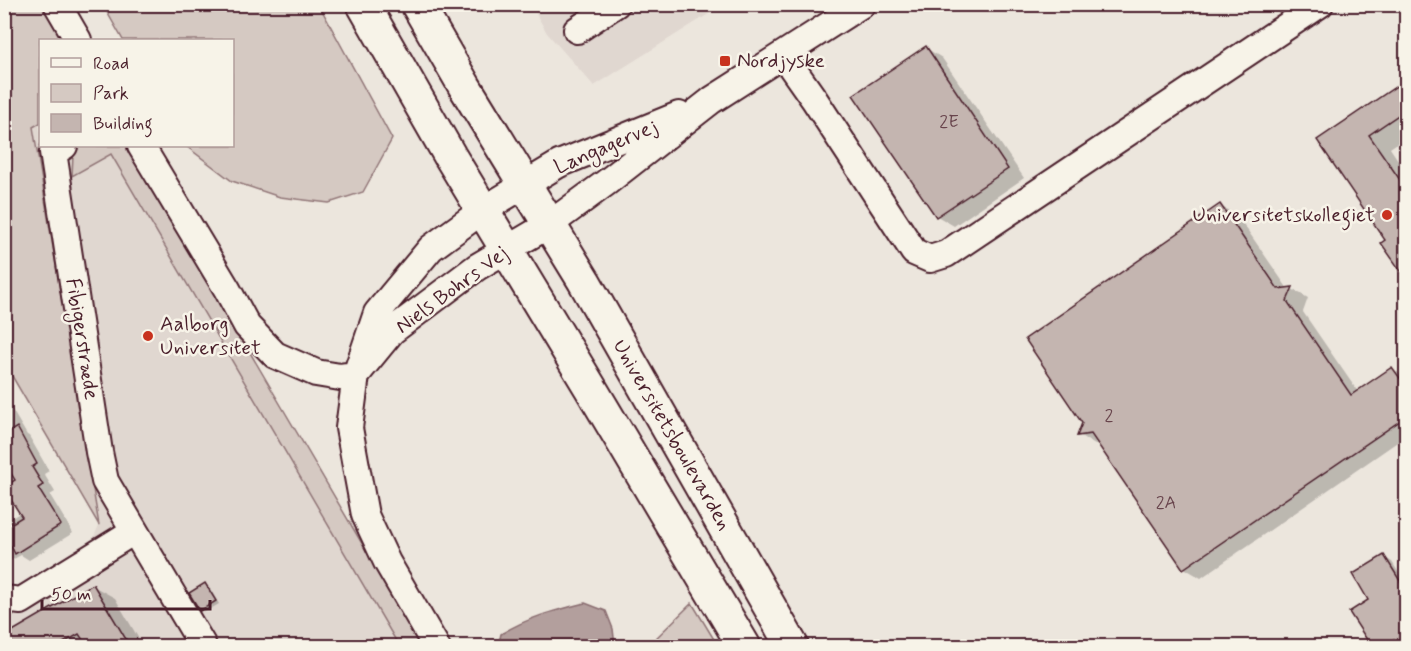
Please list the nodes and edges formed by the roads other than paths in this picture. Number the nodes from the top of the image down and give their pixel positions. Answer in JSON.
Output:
{"nodes":[{"id":1,"x":57,"y":4,"type":"edge"},
{"id":2,"x":363,"y":4,"type":"edge"},
{"id":3,"x":417,"y":4,"type":"edge"},
{"id":4,"x":616,"y":4,"type":"edge"},
{"id":5,"x":862,"y":4,"type":"edge"},
{"id":6,"x":1320,"y":4,"type":"edge"},
{"id":7,"x":577,"y":30,"type":"dead end"},
{"id":8,"x":77,"y":39,"type":"edge"},
{"id":9,"x":783,"y":55,"type":"junction"},
{"id":10,"x":712,"y":100,"type":"junction"},
{"id":11,"x":62,"y":147,"type":"edge"},
{"id":12,"x":142,"y":147,"type":"edge"},
{"id":13,"x":503,"y":198,"type":"junction"},
{"id":14,"x":528,"y":237,"type":"junction"},
{"id":15,"x":356,"y":375,"type":"junction"},
{"id":16,"x":134,"y":531,"type":"junction"},
{"id":17,"x":4,"y":599,"type":"edge"},
{"id":18,"x":203,"y":646,"type":"edge"},
{"id":19,"x":436,"y":646,"type":"edge"},
{"id":20,"x":744,"y":646,"type":"edge"},
{"id":21,"x":792,"y":646,"type":"edge"}],
"edges":[{"from":1,"to":8,"type":"street"},
{"from":2,"to":13,"type":"main road"},
{"from":3,"to":13,"type":"main road"},
{"from":4,"to":7,"type":"street"},
{"from":5,"to":9,"type":"street","name":"Langagervej"},
{"from":6,"to":9,"type":"street"},
{"from":9,"to":10,"type":"street","name":"Langagervej"},
{"from":10,"to":13,"type":"street","name":"Langagervej"},
{"from":10,"to":14,"type":"street","name":"Langagervej"},
{"from":11,"to":16,"type":"street","name":"Fibigerstræde"},
{"from":12,"to":15,"type":"street"},
{"from":13,"to":14,"type":"main road"},
{"from":13,"to":14,"type":"main road"},
{"from":13,"to":15,"type":"street","name":"Niels Bohrs Vej"},
{"from":14,"to":15,"type":"street","name":"Niels Bohrs Vej"},
{"from":14,"to":20,"type":"main road"},
{"from":14,"to":21,"type":"main road","name":"Universitetsboulevarden"},
{"from":15,"to":19,"type":"street","name":"Niels Bohrs Vej"},
{"from":16,"to":17,"type":"street"},
{"from":16,"to":18,"type":"street","name":"Fibigerstræde"}]}
